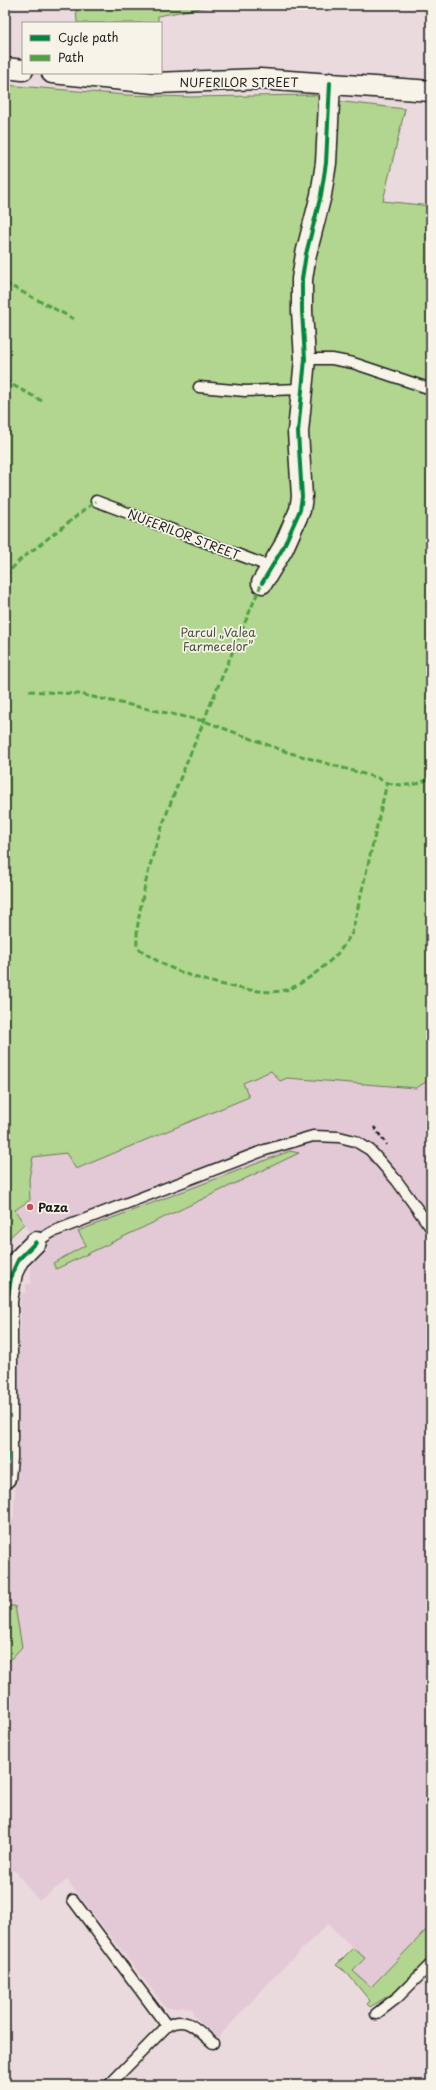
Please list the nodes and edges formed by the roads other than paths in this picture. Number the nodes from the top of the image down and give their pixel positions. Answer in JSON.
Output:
{"nodes":[{"id":1,"x":5,"y":68,"type":"edge"},
{"id":2,"x":22,"y":70,"type":"edge"},
{"id":3,"x":63,"y":74,"type":"edge"},
{"id":4,"x":330,"y":83,"type":"junction"},
{"id":5,"x":431,"y":91,"type":"edge"},
{"id":6,"x":305,"y":359,"type":"junction"},
{"id":7,"x":198,"y":387,"type":"dead end"},
{"id":8,"x":302,"y":389,"type":"junction"},
{"id":9,"x":431,"y":389,"type":"edge"},
{"id":10,"x":96,"y":501,"type":"dead end"},
{"id":11,"x":267,"y":575,"type":"joint"},
{"id":12,"x":431,"y":1228,"type":"edge"},
{"id":13,"x":36,"y":1242,"type":"joint"},
{"id":14,"x":7,"y":1331,"type":"edge"},
{"id":15,"x":5,"y":1478,"type":"edge"},
{"id":16,"x":72,"y":1900,"type":"dead end"},
{"id":17,"x":431,"y":1964,"type":"edge"},
{"id":18,"x":376,"y":2014,"type":"dead end"},
{"id":19,"x":167,"y":2026,"type":"junction"},
{"id":20,"x":213,"y":2044,"type":"dead end"},
{"id":21,"x":110,"y":2085,"type":"edge"}],
"edges":[{"from":1,"to":2,"type":"street"},
{"from":3,"to":4,"type":"street","name":"NUFERILOR STREET"},
{"from":4,"to":5,"type":"street","name":"NUFERILOR STREET"},
{"from":4,"to":6,"type":"street","name":"NUFERILOR STREET"},
{"from":6,"to":8,"type":"street","name":"NUFERILOR STREET"},
{"from":6,"to":9,"type":"lane"},
{"from":7,"to":8,"type":"lane"},
{"from":8,"to":11,"type":"street","name":"NUFERILOR STREET"},
{"from":10,"to":11,"type":"lane","name":"NUFERILOR STREET"},
{"from":12,"to":13,"type":"lane"},
{"from":13,"to":14,"type":"street"},
{"from":14,"to":15,"type":"street"},
{"from":16,"to":19,"type":"lane"},
{"from":17,"to":18,"type":"lane"},
{"from":19,"to":20,"type":"lane"},
{"from":19,"to":21,"type":"lane"}]}
